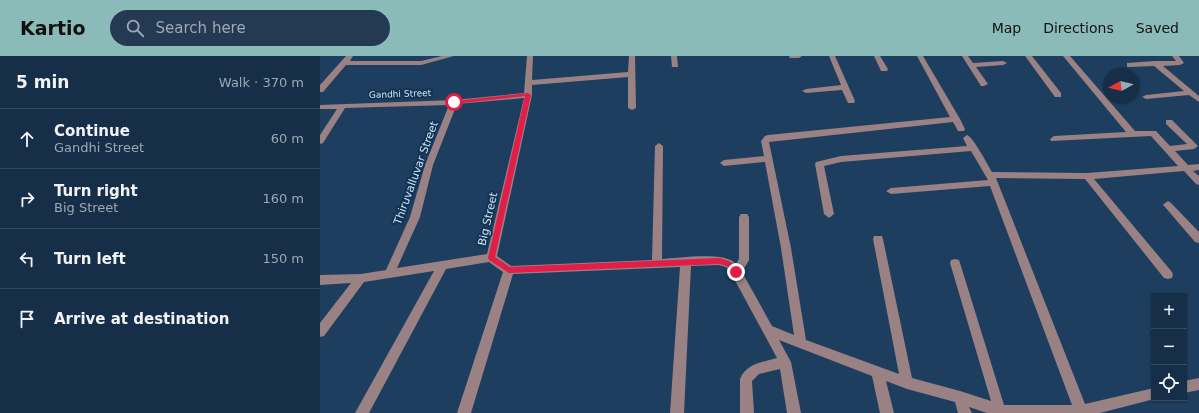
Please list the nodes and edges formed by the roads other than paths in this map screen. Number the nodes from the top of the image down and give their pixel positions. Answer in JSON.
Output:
{"nodes":[{"id":1,"x":350,"y":56,"type":"edge"},
{"id":2,"x":451,"y":56,"type":"edge"},
{"id":3,"x":530,"y":56,"type":"edge"},
{"id":4,"x":632,"y":56,"type":"edge"},
{"id":5,"x":674,"y":56,"type":"edge"},
{"id":6,"x":792,"y":56,"type":"edge"},
{"id":7,"x":798,"y":56,"type":"edge"},
{"id":8,"x":832,"y":56,"type":"edge"},
{"id":9,"x":877,"y":56,"type":"edge"},
{"id":10,"x":920,"y":56,"type":"edge"},
{"id":11,"x":965,"y":56,"type":"edge"},
{"id":12,"x":1028,"y":56,"type":"edge"},
{"id":13,"x":1066,"y":56,"type":"edge"},
{"id":14,"x":1175,"y":56,"type":"edge"},
{"id":15,"x":344,"y":63,"type":"junction"},
{"id":16,"x":1003,"y":63,"type":"dead end"},
{"id":17,"x":1155,"y":63,"type":"junction"},
{"id":18,"x":675,"y":65,"type":"dead end"},
{"id":19,"x":971,"y":65,"type":"junction"},
{"id":20,"x":1130,"y":65,"type":"dead end"},
{"id":21,"x":884,"y":69,"type":"dead end"},
{"id":22,"x":633,"y":74,"type":"junction"},
{"id":23,"x":529,"y":84,"type":"junction"},
{"id":24,"x":984,"y":84,"type":"dead end"},
{"id":25,"x":845,"y":87,"type":"junction"},
{"id":26,"x":320,"y":90,"type":"edge"},
{"id":27,"x":806,"y":92,"type":"dead end"},
{"id":28,"x":1191,"y":93,"type":"junction"},
{"id":29,"x":528,"y":95,"type":"junction"},
{"id":30,"x":1058,"y":95,"type":"dead end"},
{"id":31,"x":1146,"y":97,"type":"dead end"},
{"id":32,"x":1199,"y":100,"type":"edge"},
{"id":33,"x":851,"y":101,"type":"dead end"},
{"id":34,"x":454,"y":102,"type":"junction"},
{"id":35,"x":342,"y":106,"type":"junction"},
{"id":36,"x":320,"y":108,"type":"edge"},
{"id":37,"x":632,"y":108,"type":"dead end"},
{"id":38,"x":1169,"y":122,"type":"dead end"},
{"id":39,"x":961,"y":128,"type":"junction"},
{"id":40,"x":1133,"y":135,"type":"junction"},
{"id":41,"x":1054,"y":139,"type":"dead end"},
{"id":42,"x":320,"y":141,"type":"edge"},
{"id":43,"x":659,"y":146,"type":"dead end"},
{"id":44,"x":974,"y":148,"type":"junction"},
{"id":45,"x":1168,"y":150,"type":"junction"},
{"id":46,"x":768,"y":159,"type":"junction"},
{"id":47,"x":724,"y":163,"type":"dead end"},
{"id":48,"x":1199,"y":167,"type":"edge"},
{"id":49,"x":1186,"y":168,"type":"junction"},
{"id":50,"x":1087,"y":176,"type":"junction"},
{"id":51,"x":992,"y":179,"type":"junction"},
{"id":52,"x":1199,"y":182,"type":"edge"},
{"id":53,"x":892,"y":191,"type":"dead end"},
{"id":54,"x":1168,"y":205,"type":"dead end"},
{"id":55,"x":829,"y":214,"type":"dead end"},
{"id":56,"x":744,"y":218,"type":"dead end"},
{"id":57,"x":878,"y":239,"type":"dead end"},
{"id":58,"x":1199,"y":239,"type":"edge"},
{"id":59,"x":491,"y":258,"type":"junction"},
{"id":60,"x":686,"y":262,"type":"junction"},
{"id":61,"x":657,"y":263,"type":"junction"},
{"id":62,"x":955,"y":263,"type":"dead end"},
{"id":63,"x":442,"y":266,"type":"junction"},
{"id":64,"x":509,"y":270,"type":"junction"},
{"id":65,"x":736,"y":272,"type":"junction"},
{"id":66,"x":389,"y":274,"type":"junction"},
{"id":67,"x":1168,"y":275,"type":"dead end"},
{"id":68,"x":361,"y":278,"type":"junction"},
{"id":69,"x":320,"y":280,"type":"edge"},
{"id":70,"x":768,"y":330,"type":"junction"},
{"id":71,"x":320,"y":332,"type":"edge"},
{"id":72,"x":801,"y":343,"type":"junction"},
{"id":73,"x":785,"y":362,"type":"junction"},
{"id":74,"x":877,"y":371,"type":"junction"},
{"id":75,"x":907,"y":383,"type":"junction"},
{"id":76,"x":1199,"y":384,"type":"edge"},
{"id":77,"x":1187,"y":386,"type":"edge"},
{"id":78,"x":1151,"y":395,"type":"edge"},
{"id":79,"x":960,"y":397,"type":"junction"},
{"id":80,"x":1000,"y":411,"type":"junction"},
{"id":81,"x":1081,"y":411,"type":"junction"},
{"id":82,"x":362,"y":413,"type":"edge"},
{"id":83,"x":464,"y":413,"type":"edge"},
{"id":84,"x":677,"y":413,"type":"edge"},
{"id":85,"x":747,"y":413,"type":"edge"},
{"id":86,"x":794,"y":413,"type":"edge"},
{"id":87,"x":887,"y":413,"type":"edge"},
{"id":88,"x":965,"y":413,"type":"edge"}],
"edges":[{"from":1,"to":15,"type":"street"},
{"from":2,"to":15,"type":"street"},
{"from":3,"to":23,"type":"street","name":"Big Street"},
{"from":4,"to":22,"type":"street"},
{"from":5,"to":18,"type":"street"},
{"from":6,"to":7,"type":"street"},
{"from":8,"to":25,"type":"street"},
{"from":9,"to":21,"type":"street"},
{"from":10,"to":39,"type":"street"},
{"from":11,"to":19,"type":"street"},
{"from":12,"to":30,"type":"street"},
{"from":13,"to":40,"type":"street"},
{"from":14,"to":17,"type":"street"},
{"from":15,"to":26,"type":"street"},
{"from":16,"to":19,"type":"street"},
{"from":17,"to":20,"type":"street"},
{"from":17,"to":28,"type":"street"},
{"from":19,"to":24,"type":"street"},
{"from":22,"to":23,"type":"street"},
{"from":22,"to":37,"type":"street"},
{"from":23,"to":29,"type":"street","name":"Big Street"},
{"from":25,"to":27,"type":"street"},
{"from":25,"to":33,"type":"street"},
{"from":28,"to":31,"type":"street"},
{"from":28,"to":32,"type":"street"},
{"from":29,"to":34,"type":"street","name":"Gandhi Street"},
{"from":29,"to":59,"type":"street","name":"Big Street"},
{"from":34,"to":35,"type":"street","name":"Gandhi Street"},
{"from":34,"to":66,"type":"street","name":"Thiruvalluvar Street"},
{"from":35,"to":36,"type":"street","name":"Gandhi Street"},
{"from":35,"to":42,"type":"street"},
{"from":38,"to":45,"type":"street"},
{"from":39,"to":44,"type":"street"},
{"from":39,"to":46,"type":"street"},
{"from":40,"to":41,"type":"street"},
{"from":40,"to":45,"type":"street"},
{"from":43,"to":61,"type":"street"},
{"from":44,"to":51,"type":"street"},
{"from":44,"to":55,"type":"street"},
{"from":45,"to":49,"type":"street"},
{"from":46,"to":47,"type":"street"},
{"from":46,"to":72,"type":"street"},
{"from":48,"to":49,"type":"street"},
{"from":49,"to":50,"type":"street"},
{"from":49,"to":52,"type":"street"},
{"from":50,"to":51,"type":"street"},
{"from":50,"to":67,"type":"street"},
{"from":51,"to":53,"type":"street"},
{"from":51,"to":81,"type":"street"},
{"from":54,"to":58,"type":"street"},
{"from":56,"to":65,"type":"street"},
{"from":57,"to":75,"type":"street"},
{"from":59,"to":63,"type":"street","name":"Big Street"},
{"from":59,"to":64,"type":"street"},
{"from":60,"to":61,"type":"street"},
{"from":60,"to":65,"type":"street"},
{"from":60,"to":84,"type":"street"},
{"from":61,"to":64,"type":"street"},
{"from":62,"to":80,"type":"street"},
{"from":63,"to":66,"type":"street","name":"Big Street"},
{"from":63,"to":82,"type":"street"},
{"from":64,"to":83,"type":"street"},
{"from":65,"to":70,"type":"street"},
{"from":66,"to":68,"type":"street","name":"Big Street"},
{"from":68,"to":69,"type":"street","name":"Big Street"},
{"from":68,"to":71,"type":"street"},
{"from":70,"to":72,"type":"street"},
{"from":70,"to":73,"type":"street"},
{"from":72,"to":74,"type":"street"},
{"from":73,"to":85,"type":"street"},
{"from":73,"to":86,"type":"street"},
{"from":74,"to":75,"type":"street"},
{"from":74,"to":87,"type":"street"},
{"from":75,"to":79,"type":"street"},
{"from":76,"to":77,"type":"street"},
{"from":78,"to":81,"type":"street"},
{"from":79,"to":80,"type":"street"},
{"from":79,"to":88,"type":"street"},
{"from":80,"to":81,"type":"street"}]}
